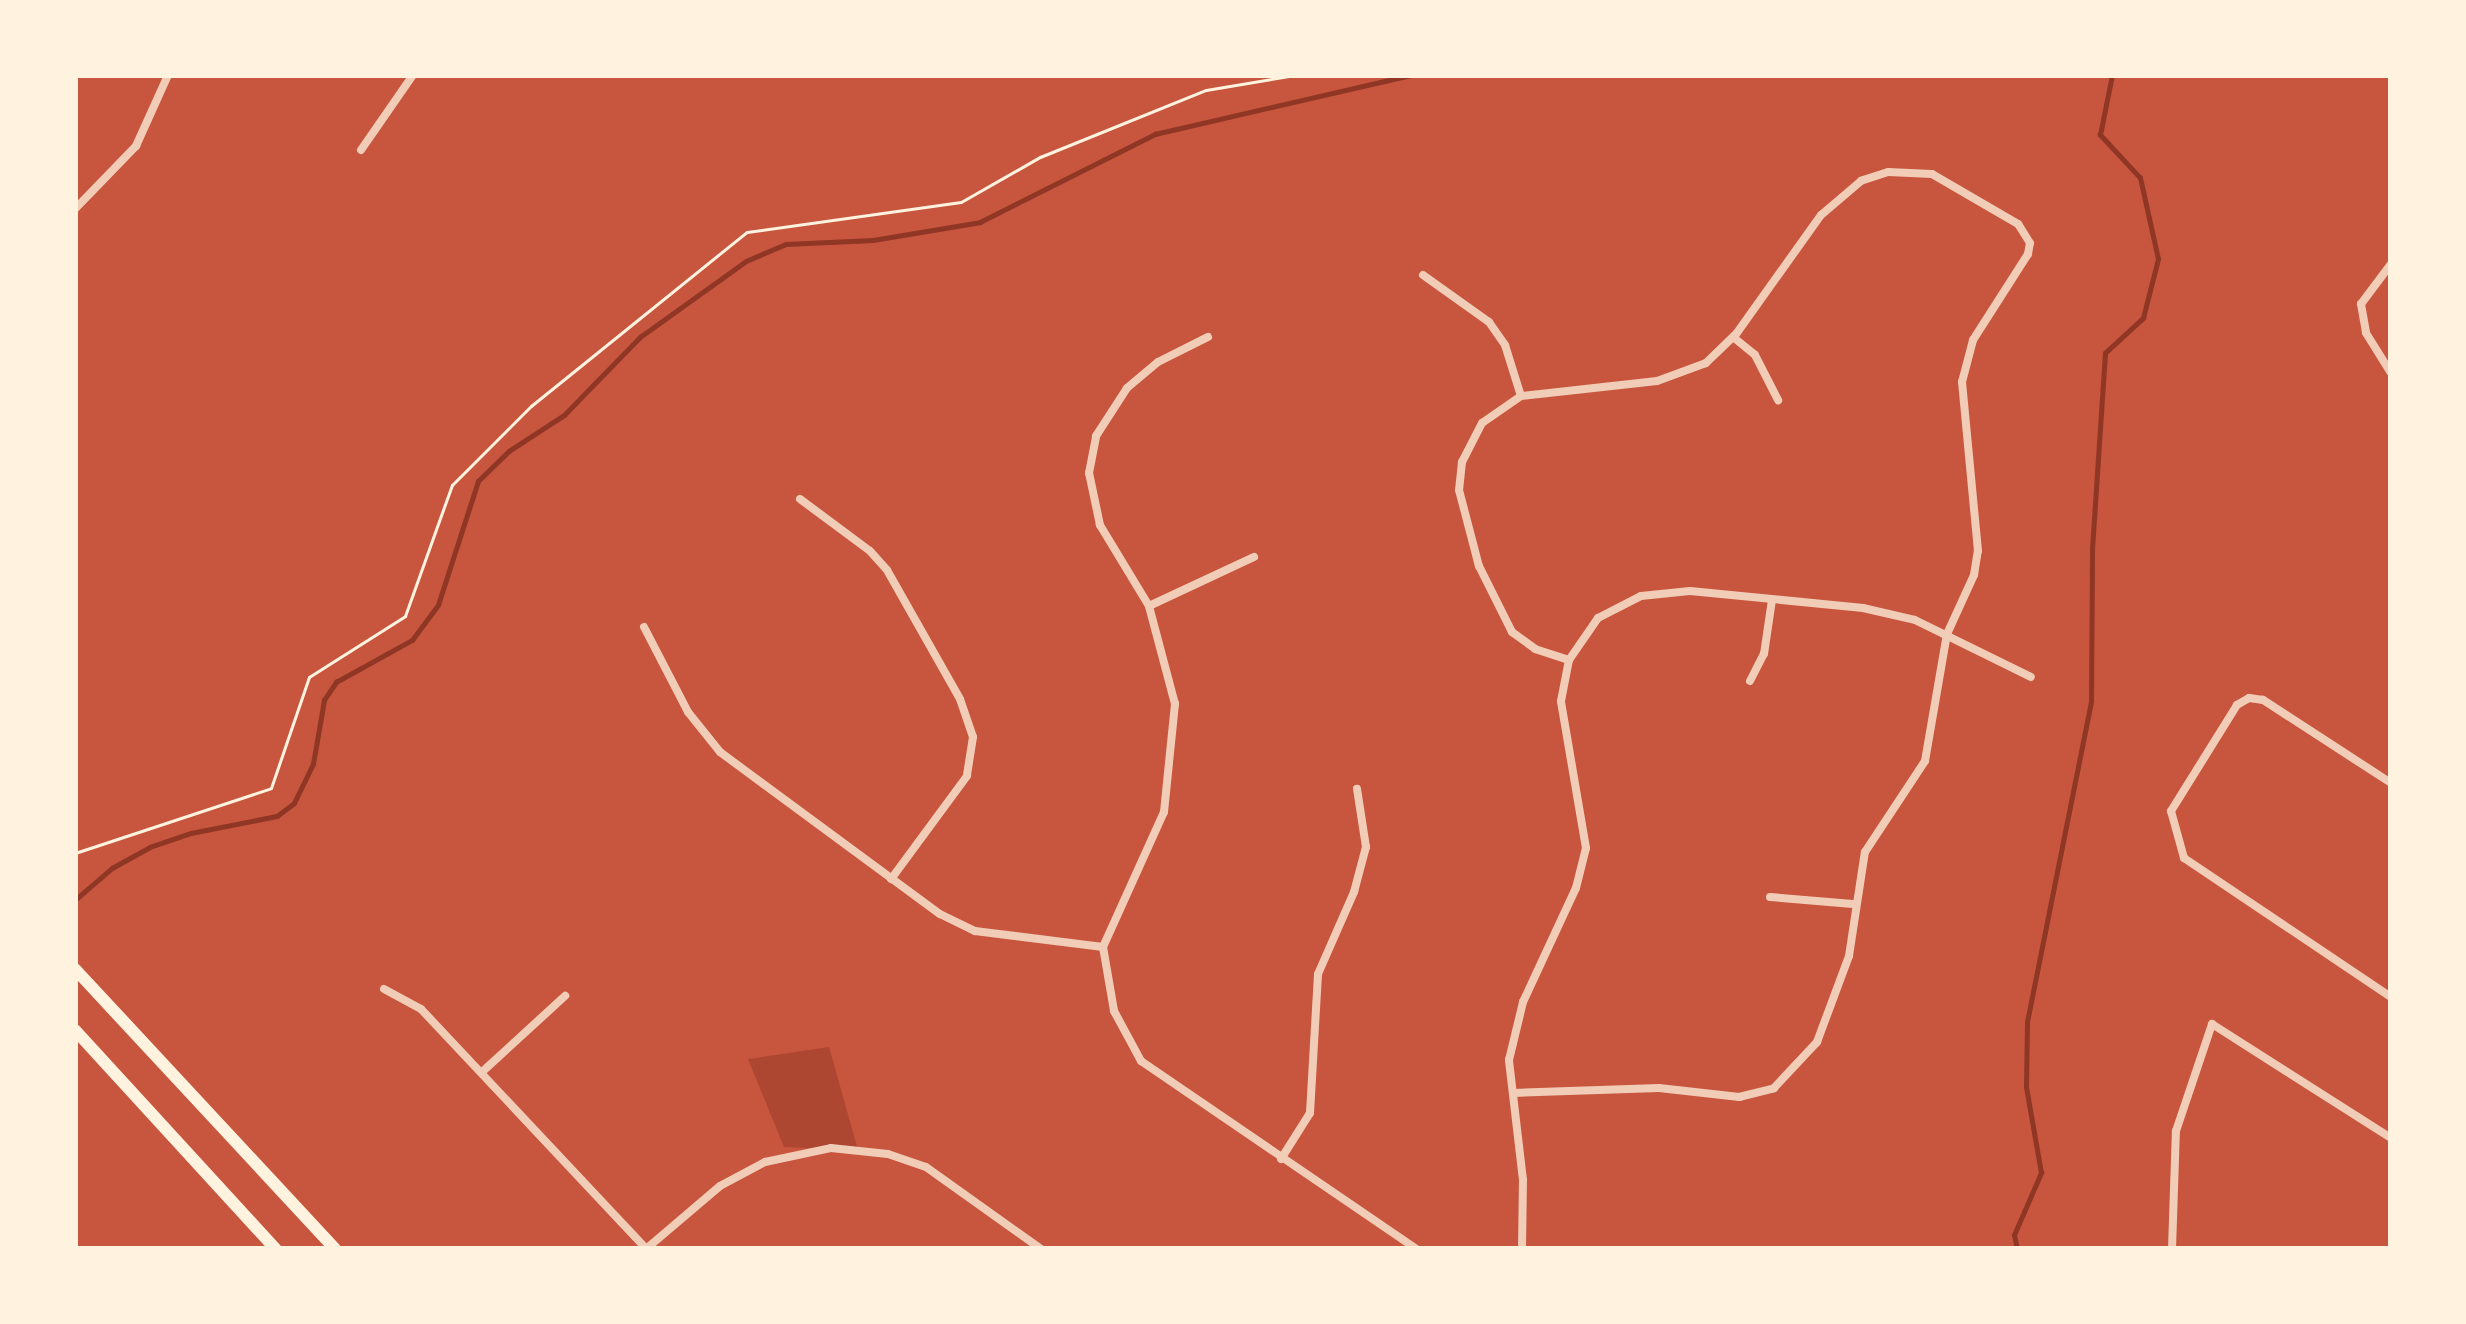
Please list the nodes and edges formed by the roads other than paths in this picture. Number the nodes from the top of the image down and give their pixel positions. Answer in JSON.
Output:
{"nodes":[{"id":1,"x":168,"y":75,"type":"edge"},
{"id":2,"x":413,"y":75,"type":"edge"},
{"id":3,"x":361,"y":150,"type":"dead end"},
{"id":4,"x":75,"y":209,"type":"edge"},
{"id":5,"x":2391,"y":264,"type":"edge"},
{"id":6,"x":1423,"y":274,"type":"dead end"},
{"id":7,"x":1208,"y":337,"type":"dead end"},
{"id":8,"x":1733,"y":337,"type":"junction"},
{"id":9,"x":2391,"y":373,"type":"edge"},
{"id":10,"x":1521,"y":396,"type":"junction"},
{"id":11,"x":1778,"y":400,"type":"dead end"},
{"id":12,"x":800,"y":499,"type":"dead end"},
{"id":13,"x":1255,"y":557,"type":"dead end"},
{"id":14,"x":1772,"y":600,"type":"junction"},
{"id":15,"x":1149,"y":606,"type":"junction"},
{"id":16,"x":644,"y":627,"type":"dead end"},
{"id":17,"x":1947,"y":634,"type":"junction"},
{"id":18,"x":1569,"y":660,"type":"junction"},
{"id":19,"x":2031,"y":677,"type":"dead end"},
{"id":20,"x":1750,"y":680,"type":"dead end"},
{"id":21,"x":2391,"y":783,"type":"edge"},
{"id":22,"x":1357,"y":789,"type":"dead end"},
{"id":23,"x":891,"y":879,"type":"junction"},
{"id":24,"x":1770,"y":897,"type":"dead end"},
{"id":25,"x":1853,"y":904,"type":"junction"},
{"id":26,"x":1102,"y":947,"type":"junction"},
{"id":27,"x":75,"y":969,"type":"edge"},
{"id":28,"x":384,"y":989,"type":"dead end"},
{"id":29,"x":565,"y":996,"type":"dead end"},
{"id":30,"x":2391,"y":997,"type":"edge"},
{"id":31,"x":75,"y":1030,"type":"edge"},
{"id":32,"x":482,"y":1072,"type":"junction"},
{"id":33,"x":1513,"y":1094,"type":"junction"},
{"id":34,"x":2391,"y":1138,"type":"edge"},
{"id":35,"x":1281,"y":1159,"type":"junction"},
{"id":36,"x":276,"y":1249,"type":"edge"},
{"id":37,"x":335,"y":1249,"type":"edge"},
{"id":38,"x":646,"y":1249,"type":"edge"},
{"id":39,"x":1041,"y":1249,"type":"edge"},
{"id":40,"x":1418,"y":1249,"type":"edge"},
{"id":41,"x":1522,"y":1249,"type":"edge"},
{"id":42,"x":2172,"y":1249,"type":"edge"}],
"edges":[{"from":1,"to":4,"type":"street"},
{"from":2,"to":3,"type":"street"},
{"from":5,"to":9,"type":"street"},
{"from":6,"to":10,"type":"street"},
{"from":7,"to":15,"type":"street"},
{"from":8,"to":10,"type":"street"},
{"from":8,"to":11,"type":"street"},
{"from":8,"to":17,"type":"street"},
{"from":10,"to":18,"type":"street"},
{"from":12,"to":23,"type":"street"},
{"from":13,"to":15,"type":"street"},
{"from":14,"to":17,"type":"street"},
{"from":14,"to":18,"type":"street"},
{"from":14,"to":20,"type":"street"},
{"from":15,"to":26,"type":"street"},
{"from":16,"to":23,"type":"street"},
{"from":17,"to":19,"type":"street"},
{"from":17,"to":25,"type":"street"},
{"from":18,"to":33,"type":"street"},
{"from":21,"to":30,"type":"street"},
{"from":22,"to":35,"type":"street"},
{"from":23,"to":26,"type":"street"},
{"from":24,"to":25,"type":"street"},
{"from":25,"to":33,"type":"street"},
{"from":26,"to":35,"type":"street"},
{"from":27,"to":37,"type":"main road"},
{"from":28,"to":32,"type":"street"},
{"from":29,"to":32,"type":"street"},
{"from":31,"to":36,"type":"main road"},
{"from":32,"to":38,"type":"street"},
{"from":33,"to":41,"type":"street"},
{"from":34,"to":42,"type":"street"},
{"from":35,"to":40,"type":"street"},
{"from":38,"to":39,"type":"street"}]}
